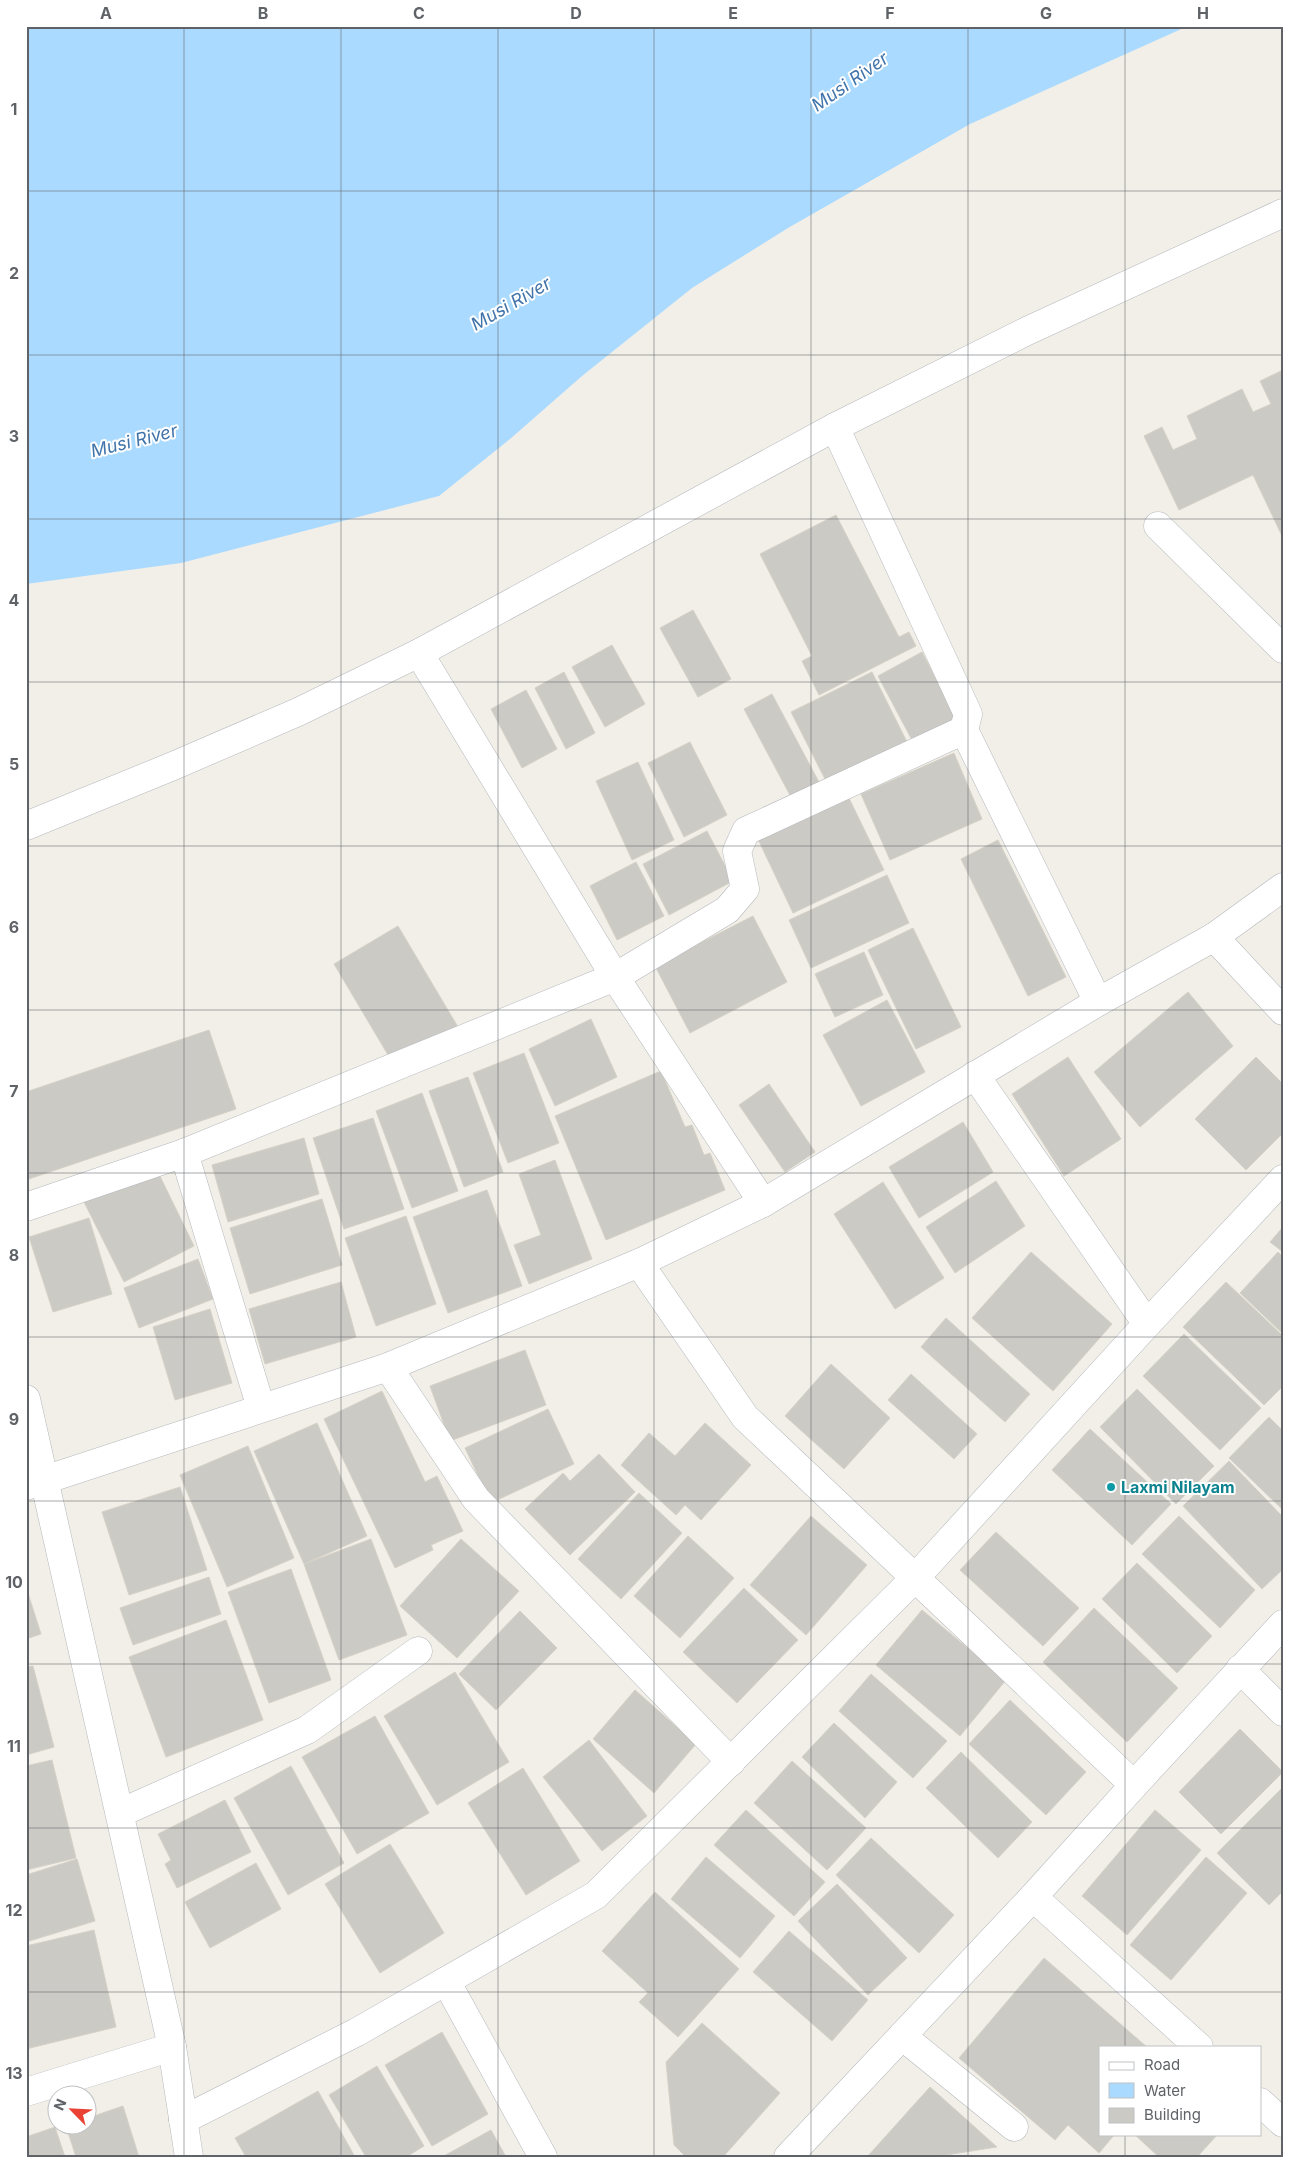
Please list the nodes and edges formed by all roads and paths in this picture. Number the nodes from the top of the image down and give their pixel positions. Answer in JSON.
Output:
{"nodes":[{"id":1,"x":1283,"y":213,"type":"edge"},
{"id":2,"x":835,"y":428,"type":"junction"},
{"id":3,"x":1158,"y":526,"type":"dead end"},
{"id":4,"x":1283,"y":649,"type":"edge"},
{"id":5,"x":419,"y":653,"type":"junction"},
{"id":6,"x":964,"y":730,"type":"junction"},
{"id":7,"x":26,"y":826,"type":"edge"},
{"id":8,"x":1283,"y":886,"type":"edge"},
{"id":9,"x":1214,"y":937,"type":"junction"},
{"id":10,"x":615,"y":977,"type":"junction"},
{"id":11,"x":1098,"y":1002,"type":"junction"},
{"id":12,"x":1283,"y":1011,"type":"edge"},
{"id":13,"x":975,"y":1075,"type":"junction"},
{"id":14,"x":184,"y":1153,"type":"junction"},
{"id":15,"x":1283,"y":1179,"type":"edge"},
{"id":16,"x":763,"y":1203,"type":"junction"},
{"id":17,"x":26,"y":1207,"type":"edge"},
{"id":18,"x":639,"y":1263,"type":"junction"},
{"id":19,"x":1147,"y":1324,"type":"junction"},
{"id":20,"x":388,"y":1367,"type":"junction"},
{"id":21,"x":26,"y":1399,"type":"edge"},
{"id":22,"x":261,"y":1408,"type":"junction"},
{"id":23,"x":35,"y":1483,"type":"edge"},
{"id":24,"x":915,"y":1578,"type":"junction"},
{"id":25,"x":1283,"y":1624,"type":"edge"},
{"id":26,"x":418,"y":1651,"type":"dead end"},
{"id":27,"x":1240,"y":1669,"type":"junction"},
{"id":28,"x":1283,"y":1712,"type":"edge"},
{"id":29,"x":731,"y":1762,"type":"junction"},
{"id":30,"x":1134,"y":1785,"type":"junction"},
{"id":31,"x":120,"y":1812,"type":"junction"},
{"id":32,"x":1033,"y":1897,"type":"junction"},
{"id":33,"x":446,"y":1981,"type":"junction"},
{"id":34,"x":902,"y":2036,"type":"junction"},
{"id":35,"x":1198,"y":2046,"type":"edge"},
{"id":36,"x":172,"y":2047,"type":"junction"},
{"id":37,"x":26,"y":2092,"type":"edge"},
{"id":38,"x":1262,"y":2104,"type":"edge"},
{"id":39,"x":183,"y":2120,"type":"junction"},
{"id":40,"x":1283,"y":2123,"type":"edge"},
{"id":41,"x":1014,"y":2126,"type":"dead end"},
{"id":42,"x":189,"y":2157,"type":"edge"},
{"id":43,"x":543,"y":2157,"type":"edge"},
{"id":44,"x":788,"y":2157,"type":"edge"}],
"edges":[{"from":1,"to":2,"type":"street"},
{"from":2,"to":5,"type":"street"},
{"from":2,"to":6,"type":"street"},
{"from":3,"to":4,"type":"street"},
{"from":5,"to":7,"type":"street"},
{"from":5,"to":10,"type":"street"},
{"from":6,"to":10,"type":"street"},
{"from":6,"to":11,"type":"street"},
{"from":8,"to":9,"type":"street"},
{"from":9,"to":11,"type":"street"},
{"from":9,"to":12,"type":"street"},
{"from":10,"to":14,"type":"street"},
{"from":10,"to":16,"type":"street"},
{"from":11,"to":13,"type":"street"},
{"from":13,"to":16,"type":"street"},
{"from":13,"to":19,"type":"street"},
{"from":14,"to":17,"type":"street"},
{"from":14,"to":22,"type":"street"},
{"from":15,"to":19,"type":"street"},
{"from":16,"to":18,"type":"street"},
{"from":18,"to":20,"type":"street"},
{"from":18,"to":24,"type":"street"},
{"from":19,"to":24,"type":"street"},
{"from":20,"to":22,"type":"street"},
{"from":20,"to":29,"type":"street"},
{"from":21,"to":23,"type":"street"},
{"from":22,"to":23,"type":"street"},
{"from":23,"to":31,"type":"street"},
{"from":24,"to":29,"type":"street"},
{"from":24,"to":30,"type":"street"},
{"from":25,"to":27,"type":"street"},
{"from":26,"to":31,"type":"street"},
{"from":27,"to":28,"type":"street"},
{"from":27,"to":30,"type":"street"},
{"from":29,"to":33,"type":"street"},
{"from":30,"to":32,"type":"street"},
{"from":31,"to":36,"type":"street"},
{"from":32,"to":34,"type":"street"},
{"from":32,"to":35,"type":"street"},
{"from":33,"to":39,"type":"street"},
{"from":33,"to":43,"type":"street"},
{"from":34,"to":41,"type":"street"},
{"from":34,"to":44,"type":"street"},
{"from":36,"to":37,"type":"street"},
{"from":36,"to":39,"type":"street"},
{"from":38,"to":40,"type":"street"},
{"from":39,"to":42,"type":"street"}]}
